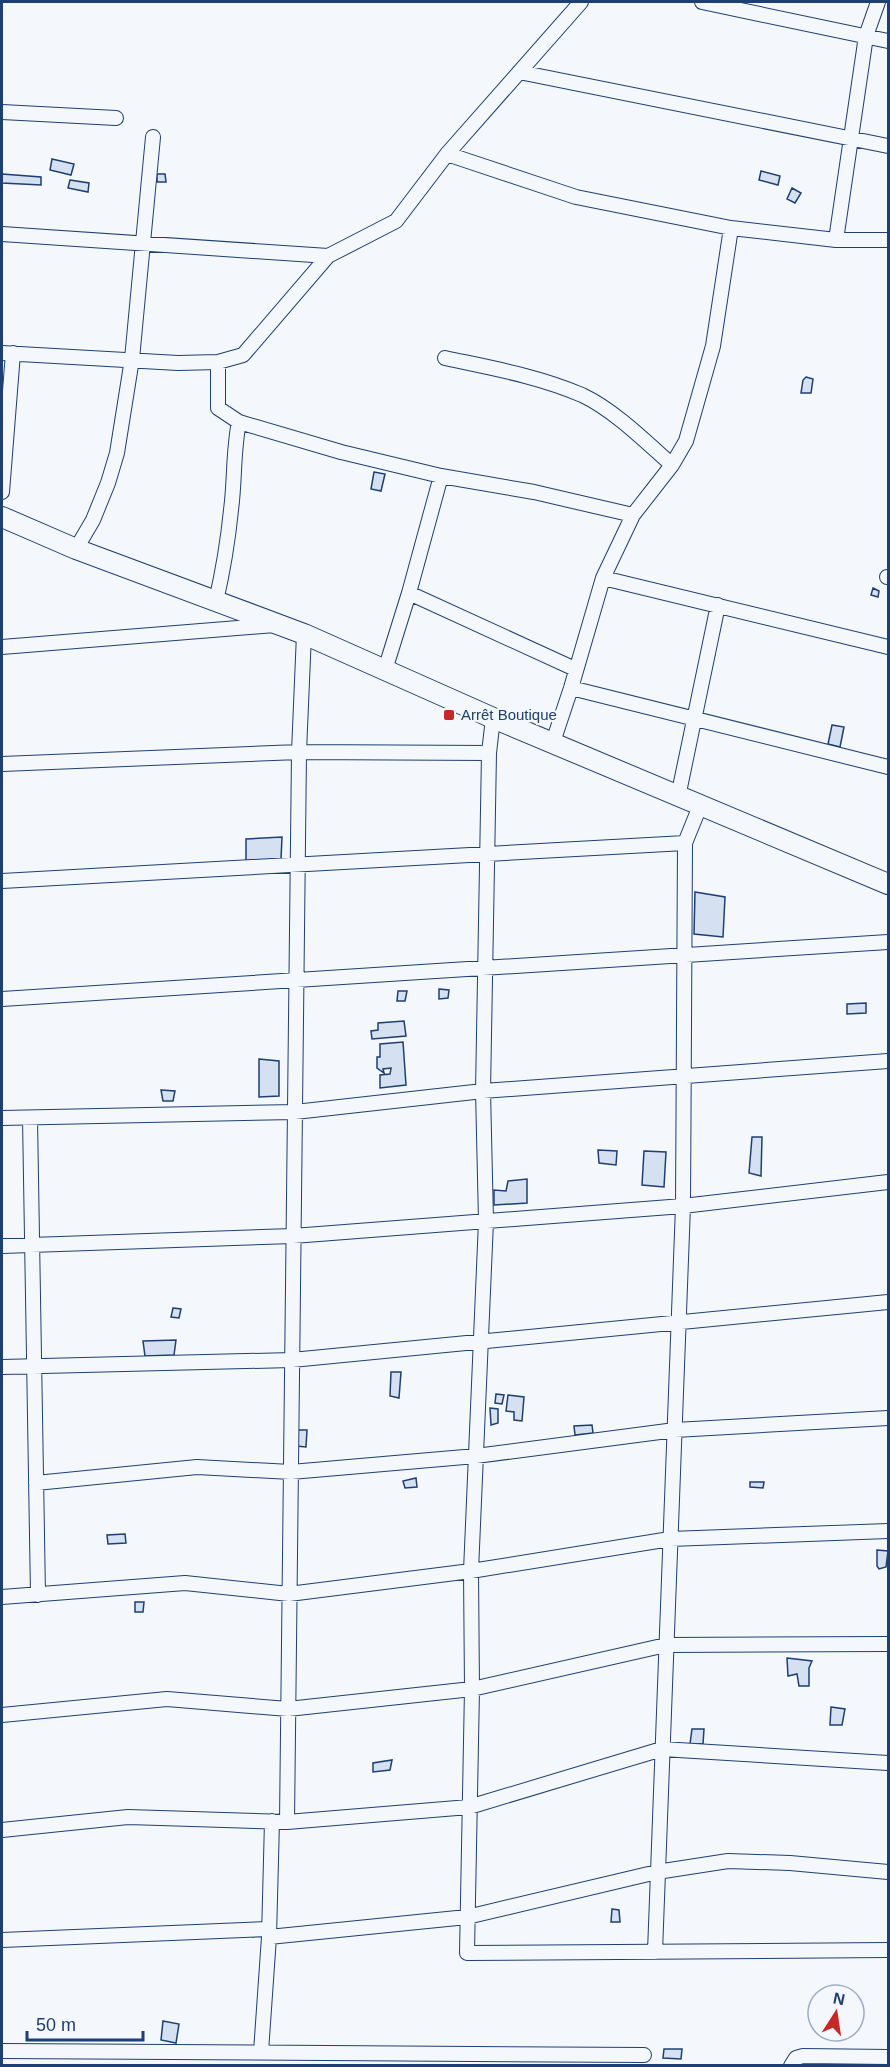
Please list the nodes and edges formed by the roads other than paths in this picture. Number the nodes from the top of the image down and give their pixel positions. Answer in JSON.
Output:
{"nodes":[{"id":1,"x":581,"y":2,"type":"edge"},
{"id":2,"x":702,"y":2,"type":"edge"},
{"id":3,"x":878,"y":2,"type":"edge"},
{"id":4,"x":866,"y":36,"type":"junction"},
{"id":5,"x":888,"y":41,"type":"edge"},
{"id":6,"x":519,"y":72,"type":"junction"},
{"id":7,"x":2,"y":112,"type":"edge"},
{"id":8,"x":116,"y":118,"type":"dead end"},
{"id":9,"x":153,"y":137,"type":"dead end"},
{"id":10,"x":851,"y":139,"type":"junction"},
{"id":11,"x":888,"y":146,"type":"edge"},
{"id":12,"x":447,"y":154,"type":"junction"},
{"id":13,"x":731,"y":228,"type":"junction"},
{"id":14,"x":2,"y":234,"type":"edge"},
{"id":15,"x":836,"y":240,"type":"junction"},
{"id":16,"x":888,"y":240,"type":"edge"},
{"id":17,"x":144,"y":243,"type":"junction"},
{"id":18,"x":328,"y":256,"type":"junction"},
{"id":19,"x":7,"y":353,"type":"edge"},
{"id":20,"x":445,"y":358,"type":"dead end"},
{"id":21,"x":132,"y":359,"type":"junction"},
{"id":22,"x":218,"y":362,"type":"junction"},
{"id":23,"x":239,"y":422,"type":"junction"},
{"id":24,"x":672,"y":465,"type":"junction"},
{"id":25,"x":441,"y":476,"type":"junction"},
{"id":26,"x":2,"y":492,"type":"edge"},
{"id":27,"x":633,"y":515,"type":"junction"},
{"id":28,"x":2,"y":517,"type":"edge"},
{"id":29,"x":76,"y":549,"type":"junction"},
{"id":30,"x":603,"y":578,"type":"junction"},
{"id":31,"x":409,"y":593,"type":"junction"},
{"id":32,"x":216,"y":601,"type":"junction"},
{"id":33,"x":718,"y":605,"type":"junction"},
{"id":34,"x":278,"y":625,"type":"junction"},
{"id":35,"x":304,"y":634,"type":"junction"},
{"id":36,"x":2,"y":647,"type":"edge"},
{"id":37,"x":888,"y":647,"type":"edge"},
{"id":38,"x":575,"y":669,"type":"junction"},
{"id":39,"x":386,"y":670,"type":"junction"},
{"id":40,"x":571,"y":688,"type":"junction"},
{"id":41,"x":493,"y":718,"type":"junction"},
{"id":42,"x":694,"y":719,"type":"junction"},
{"id":43,"x":553,"y":742,"type":"junction"},
{"id":44,"x":299,"y":752,"type":"junction"},
{"id":45,"x":489,"y":753,"type":"junction"},
{"id":46,"x":2,"y":764,"type":"edge"},
{"id":47,"x":888,"y":767,"type":"edge"},
{"id":48,"x":678,"y":797,"type":"junction"},
{"id":49,"x":700,"y":806,"type":"junction"},
{"id":50,"x":685,"y":843,"type":"junction"},
{"id":51,"x":488,"y":854,"type":"junction"},
{"id":52,"x":298,"y":865,"type":"junction"},
{"id":53,"x":2,"y":881,"type":"edge"},
{"id":54,"x":888,"y":884,"type":"edge"},
{"id":55,"x":888,"y":942,"type":"edge"},
{"id":56,"x":684,"y":955,"type":"junction"},
{"id":57,"x":486,"y":968,"type":"junction"},
{"id":58,"x":296,"y":980,"type":"junction"},
{"id":59,"x":2,"y":999,"type":"edge"},
{"id":60,"x":888,"y":1060,"type":"edge"},
{"id":61,"x":684,"y":1076,"type":"junction"},
{"id":62,"x":483,"y":1091,"type":"junction"},
{"id":63,"x":295,"y":1112,"type":"junction"},
{"id":64,"x":2,"y":1118,"type":"edge"},
{"id":65,"x":30,"y":1118,"type":"junction"},
{"id":66,"x":888,"y":1182,"type":"edge"},
{"id":67,"x":683,"y":1206,"type":"junction"},
{"id":68,"x":486,"y":1221,"type":"junction"},
{"id":69,"x":293,"y":1236,"type":"junction"},
{"id":70,"x":32,"y":1245,"type":"junction"},
{"id":71,"x":2,"y":1246,"type":"edge"},
{"id":72,"x":888,"y":1302,"type":"edge"},
{"id":73,"x":679,"y":1322,"type":"junction"},
{"id":74,"x":481,"y":1343,"type":"junction"},
{"id":75,"x":292,"y":1360,"type":"junction"},
{"id":76,"x":34,"y":1366,"type":"junction"},
{"id":77,"x":2,"y":1367,"type":"edge"},
{"id":78,"x":888,"y":1418,"type":"edge"},
{"id":79,"x":675,"y":1430,"type":"junction"},
{"id":80,"x":476,"y":1456,"type":"junction"},
{"id":81,"x":291,"y":1472,"type":"junction"},
{"id":82,"x":36,"y":1484,"type":"junction"},
{"id":83,"x":888,"y":1531,"type":"edge"},
{"id":84,"x":670,"y":1539,"type":"junction"},
{"id":85,"x":471,"y":1571,"type":"junction"},
{"id":86,"x":289,"y":1594,"type":"junction"},
{"id":87,"x":38,"y":1595,"type":"junction"},
{"id":88,"x":2,"y":1597,"type":"edge"},
{"id":89,"x":888,"y":1644,"type":"edge"},
{"id":90,"x":666,"y":1645,"type":"junction"},
{"id":91,"x":472,"y":1689,"type":"junction"},
{"id":92,"x":288,"y":1709,"type":"junction"},
{"id":93,"x":2,"y":1715,"type":"edge"},
{"id":94,"x":662,"y":1749,"type":"junction"},
{"id":95,"x":888,"y":1763,"type":"edge"},
{"id":96,"x":470,"y":1807,"type":"junction"},
{"id":97,"x":272,"y":1821,"type":"junction"},
{"id":98,"x":287,"y":1822,"type":"junction"},
{"id":99,"x":2,"y":1830,"type":"edge"},
{"id":100,"x":657,"y":1872,"type":"junction"},
{"id":101,"x":888,"y":1872,"type":"edge"},
{"id":102,"x":467,"y":1917,"type":"junction"},
{"id":103,"x":269,"y":1933,"type":"junction"},
{"id":104,"x":2,"y":1940,"type":"edge"},
{"id":105,"x":888,"y":1950,"type":"edge"},
{"id":106,"x":655,"y":1952,"type":"junction"},
{"id":107,"x":4,"y":2051,"type":"edge"},
{"id":108,"x":261,"y":2052,"type":"junction"},
{"id":109,"x":644,"y":2055,"type":"dead end"},
{"id":110,"x":888,"y":2057,"type":"edge"},
{"id":111,"x":276,"y":2060,"type":"edge"},
{"id":112,"x":6,"y":2066,"type":"edge"},
{"id":113,"x":791,"y":2066,"type":"edge"}],
"edges":[{"from":1,"to":6,"type":"street"},
{"from":2,"to":4,"type":"street"},
{"from":3,"to":4,"type":"street"},
{"from":4,"to":5,"type":"street"},
{"from":4,"to":10,"type":"street"},
{"from":6,"to":10,"type":"street"},
{"from":6,"to":12,"type":"street"},
{"from":7,"to":8,"type":"street"},
{"from":9,"to":17,"type":"street"},
{"from":10,"to":11,"type":"street"},
{"from":10,"to":15,"type":"street"},
{"from":12,"to":13,"type":"street"},
{"from":12,"to":18,"type":"street"},
{"from":13,"to":15,"type":"street"},
{"from":13,"to":24,"type":"street"},
{"from":14,"to":17,"type":"street"},
{"from":15,"to":16,"type":"street"},
{"from":17,"to":18,"type":"street"},
{"from":17,"to":21,"type":"street"},
{"from":18,"to":22,"type":"street"},
{"from":19,"to":21,"type":"street"},
{"from":19,"to":26,"type":"street"},
{"from":20,"to":24,"type":"street"},
{"from":21,"to":22,"type":"street"},
{"from":21,"to":29,"type":"street"},
{"from":22,"to":23,"type":"street"},
{"from":23,"to":25,"type":"street"},
{"from":23,"to":32,"type":"street"},
{"from":24,"to":27,"type":"street"},
{"from":25,"to":27,"type":"street"},
{"from":25,"to":31,"type":"street"},
{"from":27,"to":30,"type":"street"},
{"from":28,"to":29,"type":"main road"},
{"from":29,"to":32,"type":"main road"},
{"from":30,"to":33,"type":"street"},
{"from":30,"to":38,"type":"street"},
{"from":31,"to":38,"type":"street"},
{"from":31,"to":39,"type":"street"},
{"from":32,"to":34,"type":"main road"},
{"from":33,"to":37,"type":"street"},
{"from":33,"to":42,"type":"street"},
{"from":34,"to":35,"type":"main road"},
{"from":34,"to":36,"type":"street"},
{"from":35,"to":39,"type":"main road"},
{"from":35,"to":44,"type":"street"},
{"from":38,"to":40,"type":"street"},
{"from":39,"to":41,"type":"main road"},
{"from":40,"to":42,"type":"street"},
{"from":40,"to":43,"type":"street"},
{"from":41,"to":43,"type":"main road"},
{"from":41,"to":45,"type":"street"},
{"from":42,"to":47,"type":"street"},
{"from":42,"to":48,"type":"street"},
{"from":43,"to":48,"type":"main road"},
{"from":44,"to":45,"type":"street"},
{"from":44,"to":46,"type":"street"},
{"from":44,"to":52,"type":"street"},
{"from":45,"to":51,"type":"street"},
{"from":48,"to":49,"type":"main road"},
{"from":49,"to":50,"type":"street"},
{"from":49,"to":54,"type":"main road"},
{"from":50,"to":51,"type":"street"},
{"from":50,"to":56,"type":"street"},
{"from":51,"to":52,"type":"street"},
{"from":51,"to":57,"type":"street"},
{"from":52,"to":53,"type":"street"},
{"from":52,"to":58,"type":"street"},
{"from":55,"to":56,"type":"street"},
{"from":56,"to":57,"type":"street"},
{"from":56,"to":61,"type":"street"},
{"from":57,"to":58,"type":"street"},
{"from":57,"to":62,"type":"street"},
{"from":58,"to":59,"type":"street"},
{"from":58,"to":63,"type":"street"},
{"from":60,"to":61,"type":"street"},
{"from":61,"to":62,"type":"street"},
{"from":61,"to":67,"type":"street"},
{"from":62,"to":63,"type":"street"},
{"from":62,"to":68,"type":"street"},
{"from":63,"to":65,"type":"street"},
{"from":63,"to":69,"type":"street"},
{"from":64,"to":65,"type":"street"},
{"from":65,"to":70,"type":"street"},
{"from":66,"to":67,"type":"street"},
{"from":67,"to":68,"type":"street"},
{"from":67,"to":73,"type":"street"},
{"from":68,"to":69,"type":"street"},
{"from":68,"to":74,"type":"street"},
{"from":69,"to":70,"type":"street"},
{"from":69,"to":75,"type":"street"},
{"from":70,"to":71,"type":"street"},
{"from":70,"to":76,"type":"street"},
{"from":72,"to":73,"type":"street"},
{"from":73,"to":74,"type":"street"},
{"from":73,"to":79,"type":"street"},
{"from":74,"to":75,"type":"street"},
{"from":74,"to":80,"type":"street"},
{"from":75,"to":76,"type":"street"},
{"from":75,"to":81,"type":"street"},
{"from":76,"to":77,"type":"street"},
{"from":76,"to":82,"type":"street"},
{"from":78,"to":79,"type":"street"},
{"from":79,"to":80,"type":"street"},
{"from":79,"to":84,"type":"street"},
{"from":80,"to":81,"type":"street"},
{"from":80,"to":85,"type":"street"},
{"from":81,"to":82,"type":"street"},
{"from":81,"to":86,"type":"street"},
{"from":82,"to":87,"type":"street"},
{"from":83,"to":84,"type":"street"},
{"from":84,"to":85,"type":"street"},
{"from":84,"to":90,"type":"street"},
{"from":85,"to":86,"type":"street"},
{"from":85,"to":91,"type":"street"},
{"from":86,"to":87,"type":"street"},
{"from":86,"to":92,"type":"street"},
{"from":87,"to":88,"type":"street"},
{"from":89,"to":90,"type":"street"},
{"from":90,"to":91,"type":"street"},
{"from":90,"to":94,"type":"street"},
{"from":91,"to":92,"type":"street"},
{"from":91,"to":96,"type":"street"},
{"from":92,"to":93,"type":"street"},
{"from":92,"to":98,"type":"street"},
{"from":94,"to":95,"type":"street"},
{"from":94,"to":96,"type":"street"},
{"from":94,"to":100,"type":"street"},
{"from":96,"to":98,"type":"street"},
{"from":96,"to":102,"type":"street"},
{"from":97,"to":98,"type":"street"},
{"from":97,"to":99,"type":"street"},
{"from":97,"to":103,"type":"street"},
{"from":100,"to":101,"type":"street"},
{"from":100,"to":102,"type":"street"},
{"from":100,"to":106,"type":"street"},
{"from":102,"to":103,"type":"street"},
{"from":102,"to":106,"type":"street"},
{"from":103,"to":104,"type":"street"},
{"from":103,"to":108,"type":"street"},
{"from":105,"to":106,"type":"street"},
{"from":107,"to":108,"type":"street"},
{"from":107,"to":112,"type":"street"},
{"from":108,"to":111,"type":"street"},
{"from":109,"to":111,"type":"street"},
{"from":110,"to":113,"type":"street"}]}
